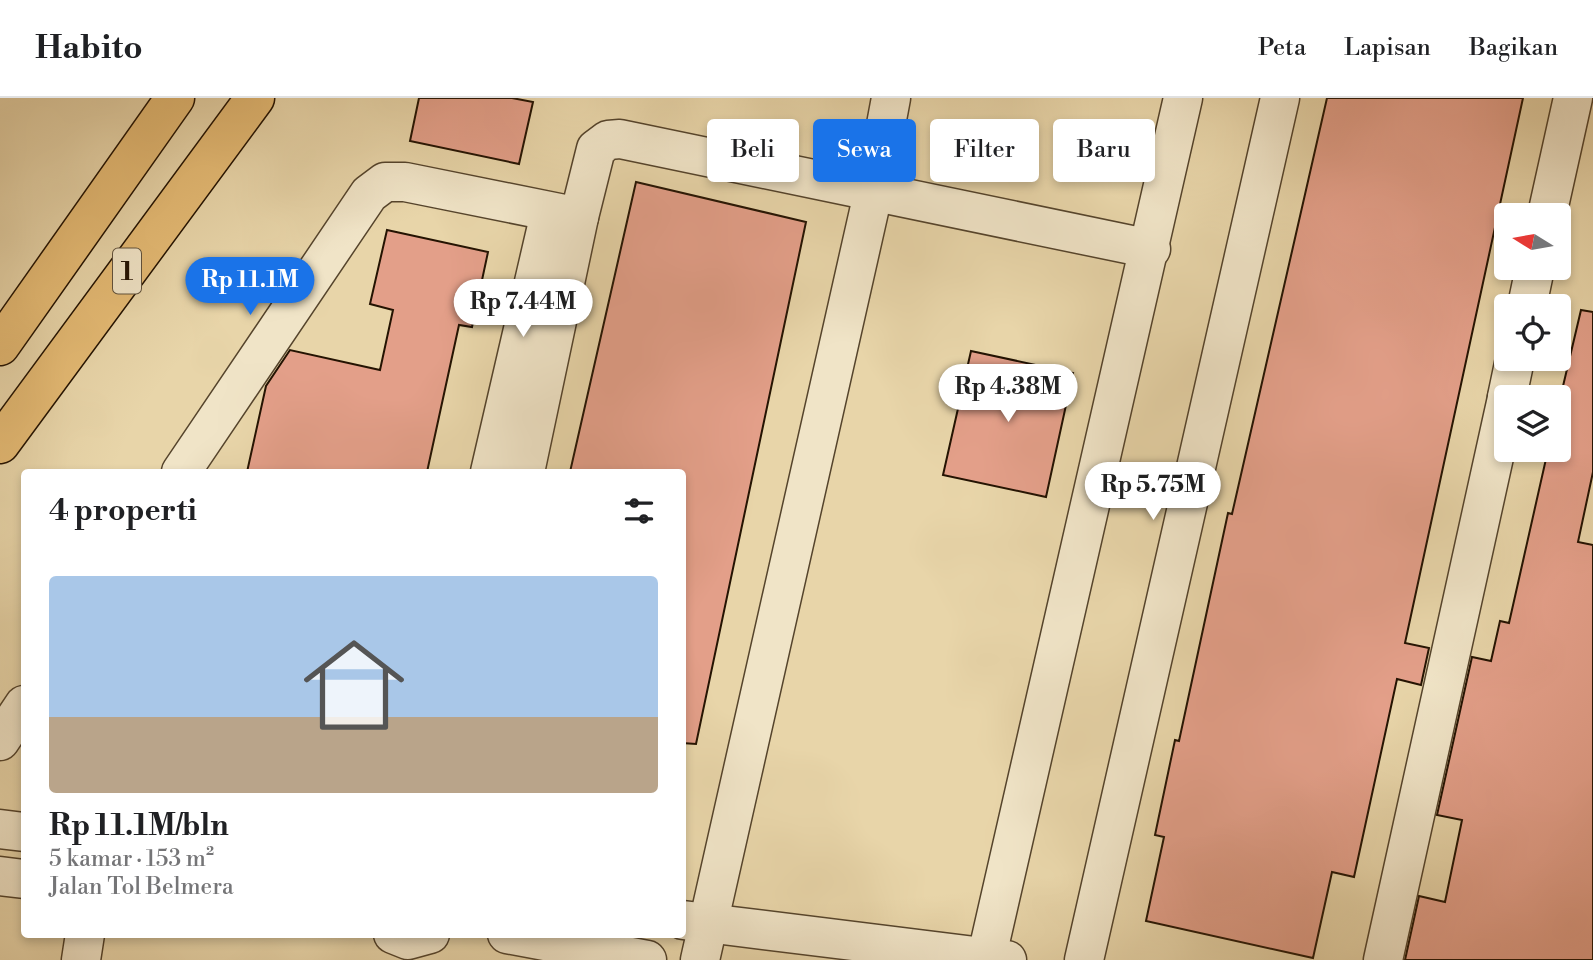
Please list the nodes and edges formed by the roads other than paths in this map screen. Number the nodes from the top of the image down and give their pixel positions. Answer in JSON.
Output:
{"nodes":[{"id":1,"x":174,"y":98,"type":"edge"},
{"id":2,"x":256,"y":98,"type":"edge"},
{"id":3,"x":891,"y":98,"type":"edge"},
{"id":4,"x":1184,"y":98,"type":"edge"},
{"id":5,"x":1280,"y":98,"type":"edge"},
{"id":6,"x":1573,"y":98,"type":"edge"},
{"id":7,"x":874,"y":189,"type":"junction"},
{"id":8,"x":1550,"y":203,"type":"edge"},
{"id":9,"x":564,"y":215,"type":"junction"},
{"id":10,"x":1151,"y":249,"type":"junction"},
{"id":11,"x":0,"y":346,"type":"edge"},
{"id":12,"x":0,"y":444,"type":"edge"},
{"id":13,"x":1494,"y":456,"type":"edge"},
{"id":14,"x":183,"y":469,"type":"edge"},
{"id":15,"x":492,"y":469,"type":"edge"},
{"id":16,"x":525,"y":469,"type":"edge"},
{"id":17,"x":21,"y":710,"type":"edge"},
{"id":18,"x":0,"y":741,"type":"edge"},
{"id":19,"x":0,"y":829,"type":"edge"},
{"id":20,"x":21,"y":832,"type":"edge"},
{"id":21,"x":0,"y":876,"type":"edge"},
{"id":22,"x":21,"y":879,"type":"edge"},
{"id":23,"x":695,"y":922,"type":"edge"},
{"id":24,"x":84,"y":938,"type":"edge"},
{"id":25,"x":380,"y":938,"type":"edge"},
{"id":26,"x":529,"y":938,"type":"edge"},
{"id":27,"x":996,"y":959,"type":"edge"},
{"id":28,"x":81,"y":960,"type":"edge"},
{"id":29,"x":376,"y":960,"type":"edge"},
{"id":30,"x":647,"y":960,"type":"edge"},
{"id":31,"x":700,"y":960,"type":"edge"},
{"id":32,"x":1084,"y":960,"type":"edge"},
{"id":33,"x":1383,"y":960,"type":"edge"}],
"edges":[{"from":1,"to":11,"type":"highway","number":"1"},
{"from":2,"to":12,"type":"highway","number":"1"},
{"from":3,"to":7,"type":"street"},
{"from":4,"to":10,"type":"street"},
{"from":5,"to":32,"type":"street"},
{"from":6,"to":8,"type":"street"},
{"from":7,"to":9,"type":"street"},
{"from":7,"to":10,"type":"street"},
{"from":7,"to":23,"type":"street"},
{"from":9,"to":14,"type":"street"},
{"from":9,"to":15,"type":"street"},
{"from":9,"to":16,"type":"street"},
{"from":10,"to":27,"type":"street"},
{"from":13,"to":33,"type":"street"},
{"from":17,"to":18,"type":"street"},
{"from":19,"to":20,"type":"street"},
{"from":21,"to":22,"type":"street"},
{"from":23,"to":27,"type":"street"},
{"from":23,"to":31,"type":"street"},
{"from":24,"to":28,"type":"street"},
{"from":25,"to":29,"type":"street"},
{"from":26,"to":30,"type":"street"}]}
